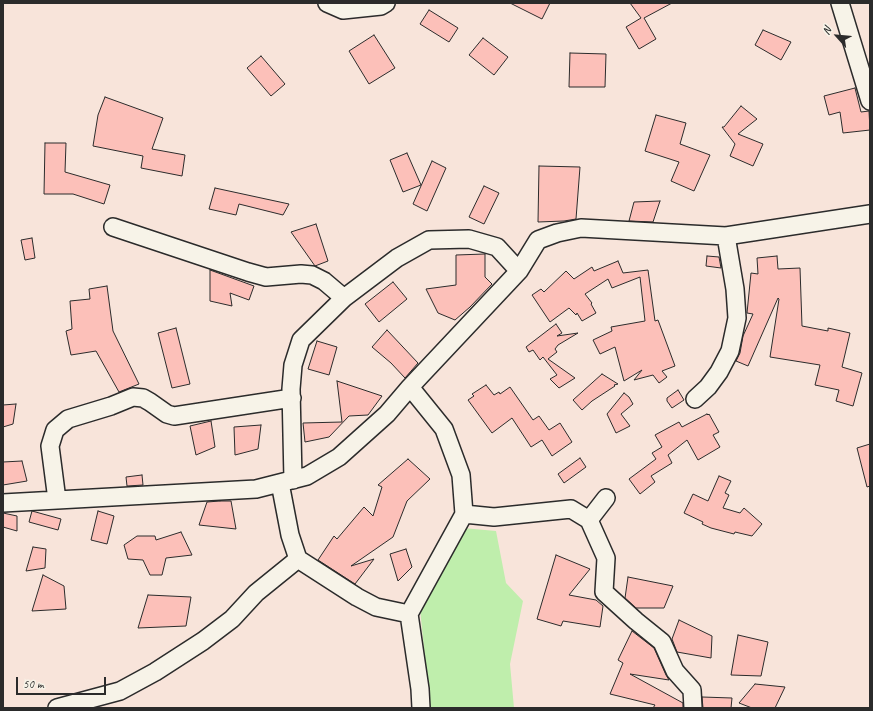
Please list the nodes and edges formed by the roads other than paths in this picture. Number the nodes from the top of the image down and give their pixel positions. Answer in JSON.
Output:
{"nodes":[{"id":1,"x":328,"y":3,"type":"edge"},
{"id":2,"x":386,"y":3,"type":"edge"},
{"id":3,"x":840,"y":3,"type":"edge"},
{"id":4,"x":870,"y":102,"type":"edge"},
{"id":5,"x":870,"y":214,"type":"edge"},
{"id":6,"x":113,"y":227,"type":"dead end"},
{"id":7,"x":726,"y":236,"type":"junction"},
{"id":8,"x":519,"y":271,"type":"junction"},
{"id":9,"x":344,"y":298,"type":"junction"},
{"id":10,"x":410,"y":387,"type":"junction"},
{"id":11,"x":292,"y":398,"type":"junction"},
{"id":12,"x":695,"y":399,"type":"dead end"},
{"id":13,"x":286,"y":481,"type":"junction"},
{"id":14,"x":606,"y":498,"type":"dead end"},
{"id":15,"x":57,"y":500,"type":"junction"},
{"id":16,"x":3,"y":503,"type":"edge"},
{"id":17,"x":464,"y":514,"type":"junction"},
{"id":18,"x":589,"y":520,"type":"junction"},
{"id":19,"x":298,"y":559,"type":"junction"},
{"id":20,"x":408,"y":614,"type":"junction"},
{"id":21,"x":57,"y":708,"type":"edge"},
{"id":22,"x":421,"y":708,"type":"edge"},
{"id":23,"x":693,"y":708,"type":"edge"}],
"edges":[{"from":1,"to":2,"type":"street"},
{"from":3,"to":4,"type":"street"},
{"from":5,"to":7,"type":"street"},
{"from":6,"to":9,"type":"street"},
{"from":7,"to":8,"type":"street"},
{"from":7,"to":12,"type":"street"},
{"from":8,"to":9,"type":"street"},
{"from":8,"to":10,"type":"street"},
{"from":9,"to":11,"type":"street"},
{"from":10,"to":13,"type":"street"},
{"from":10,"to":17,"type":"street"},
{"from":11,"to":13,"type":"street"},
{"from":11,"to":15,"type":"street"},
{"from":13,"to":15,"type":"street"},
{"from":13,"to":19,"type":"street"},
{"from":14,"to":18,"type":"street"},
{"from":15,"to":16,"type":"street"},
{"from":17,"to":18,"type":"street"},
{"from":17,"to":20,"type":"street"},
{"from":18,"to":23,"type":"street"},
{"from":19,"to":20,"type":"street"},
{"from":19,"to":21,"type":"street"},
{"from":20,"to":22,"type":"street"}]}
